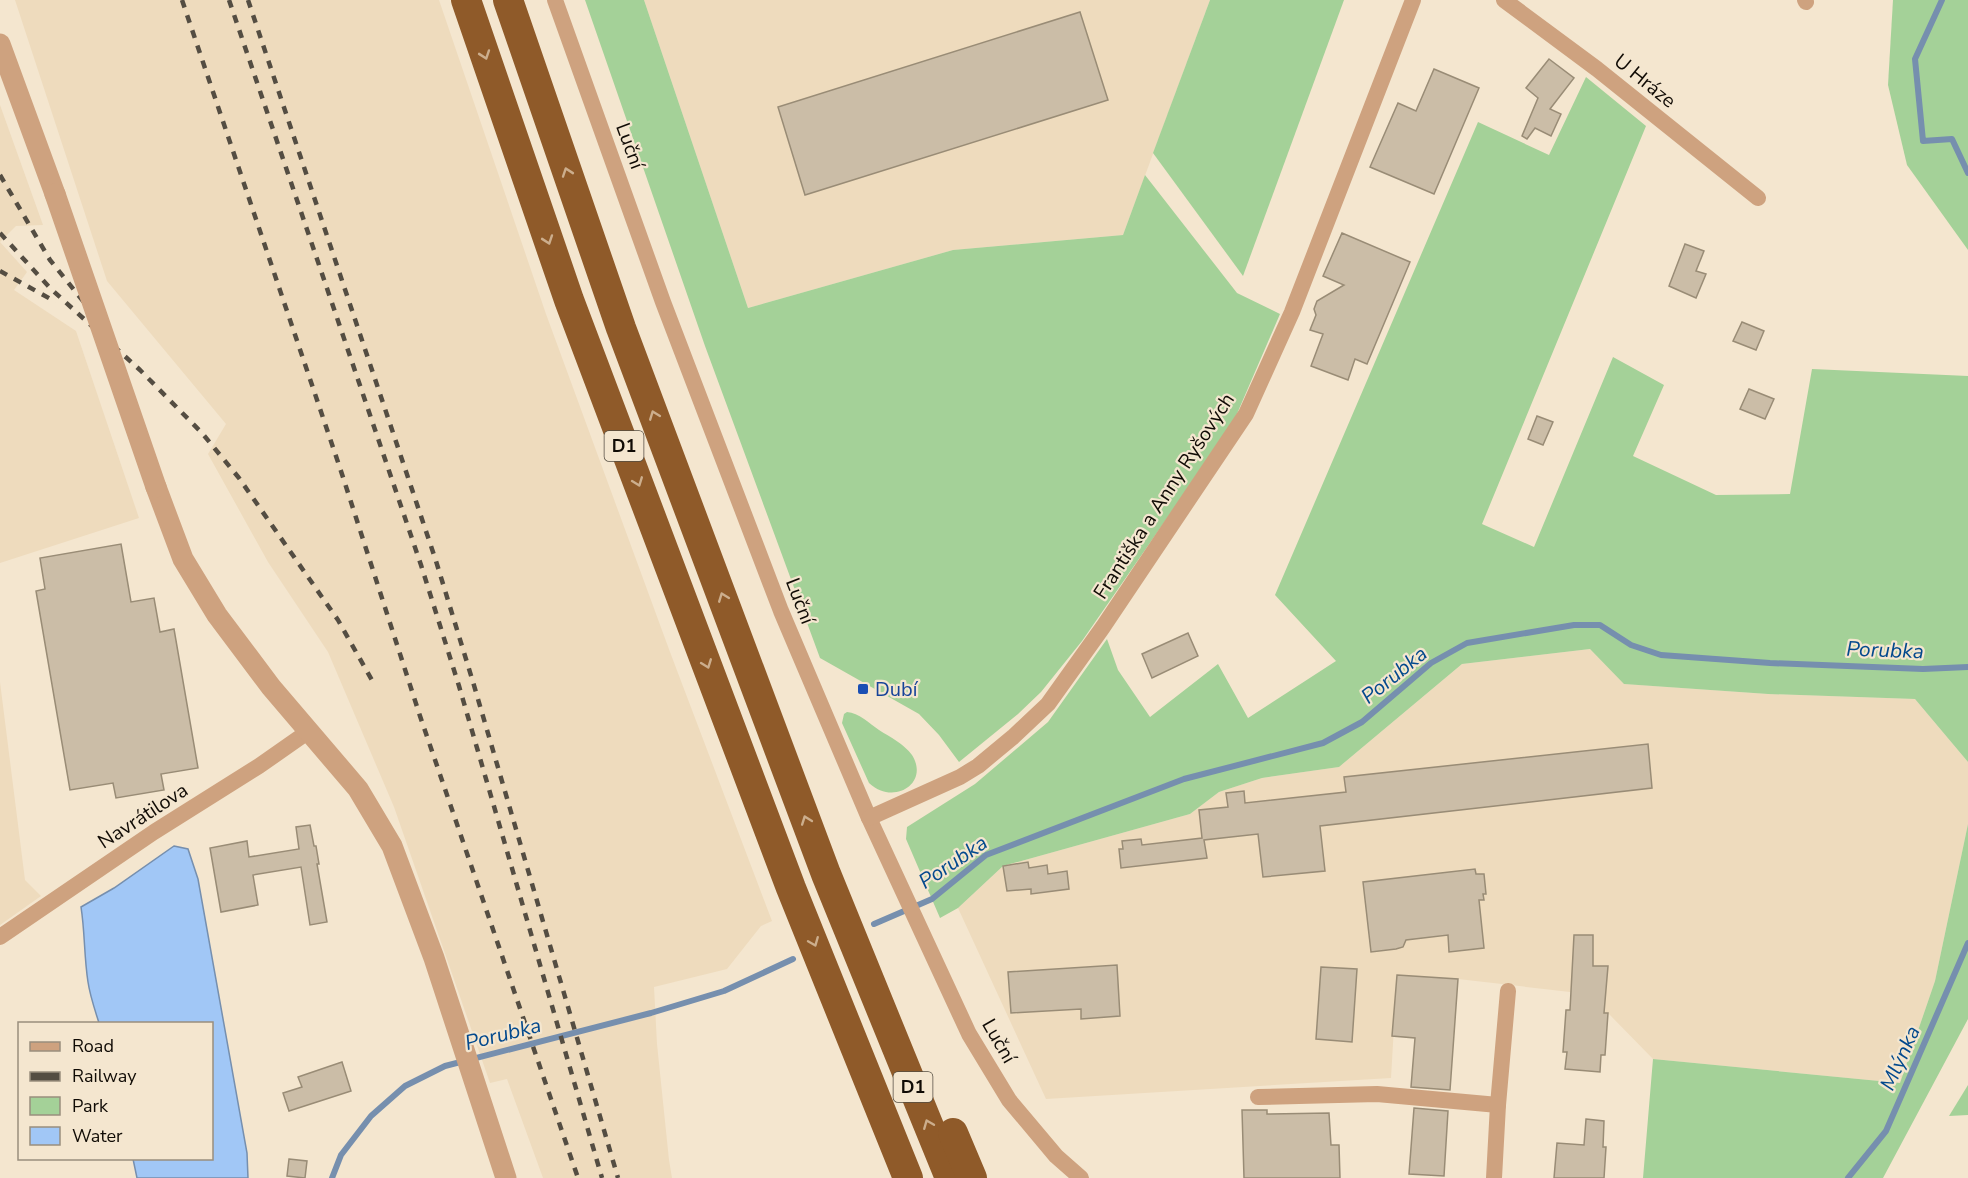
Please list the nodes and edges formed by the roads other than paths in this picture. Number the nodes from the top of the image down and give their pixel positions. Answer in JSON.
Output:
{"nodes":[{"id":1,"x":466,"y":0,"type":"edge"},
{"id":2,"x":508,"y":0,"type":"edge"},
{"id":3,"x":555,"y":0,"type":"edge"},
{"id":4,"x":1413,"y":0,"type":"edge"},
{"id":5,"x":1504,"y":0,"type":"edge"},
{"id":6,"x":0,"y":44,"type":"edge"},
{"id":7,"x":1758,"y":198,"type":"dead end"},
{"id":8,"x":309,"y":731,"type":"junction"},
{"id":9,"x":869,"y":818,"type":"junction"},
{"id":10,"x":0,"y":937,"type":"edge"},
{"id":11,"x":1508,"y":992,"type":"dead end"},
{"id":12,"x":876,"y":995,"type":"junction"},
{"id":13,"x":841,"y":1010,"type":"junction"},
{"id":14,"x":1258,"y":1096,"type":"dead end"},
{"id":15,"x":1498,"y":1105,"type":"junction"},
{"id":16,"x":506,"y":1178,"type":"edge"},
{"id":17,"x":889,"y":1178,"type":"edge"},
{"id":18,"x":908,"y":1178,"type":"edge"},
{"id":19,"x":950,"y":1178,"type":"edge"},
{"id":20,"x":972,"y":1178,"type":"edge"},
{"id":21,"x":1081,"y":1178,"type":"edge"},
{"id":22,"x":1494,"y":1178,"type":"edge"}],
"edges":[{"from":1,"to":13,"type":"highway","number":"D1","one_way":true},
{"from":12,"to":2,"type":"highway","number":"D1","one_way":true},
{"from":3,"to":9,"type":"street","name":"Luční"},
{"from":4,"to":9,"type":"street","name":"Františka a Anny Ryšových"},
{"from":5,"to":7,"type":"street","name":"U Hráze"},
{"from":6,"to":8,"type":"street","bridge":true},
{"from":8,"to":10,"type":"street","name":"Navrátilova"},
{"from":8,"to":16,"type":"street"},
{"from":9,"to":21,"type":"street","name":"Luční"},
{"from":11,"to":15,"type":"street"},
{"from":19,"to":12,"type":"highway","number":"D1","one_way":true},
{"from":12,"to":20,"type":"highway"},
{"from":13,"to":17,"type":"highway"},
{"from":13,"to":18,"type":"highway","number":"D1"},
{"from":14,"to":15,"type":"street"},
{"from":15,"to":22,"type":"street"}]}
